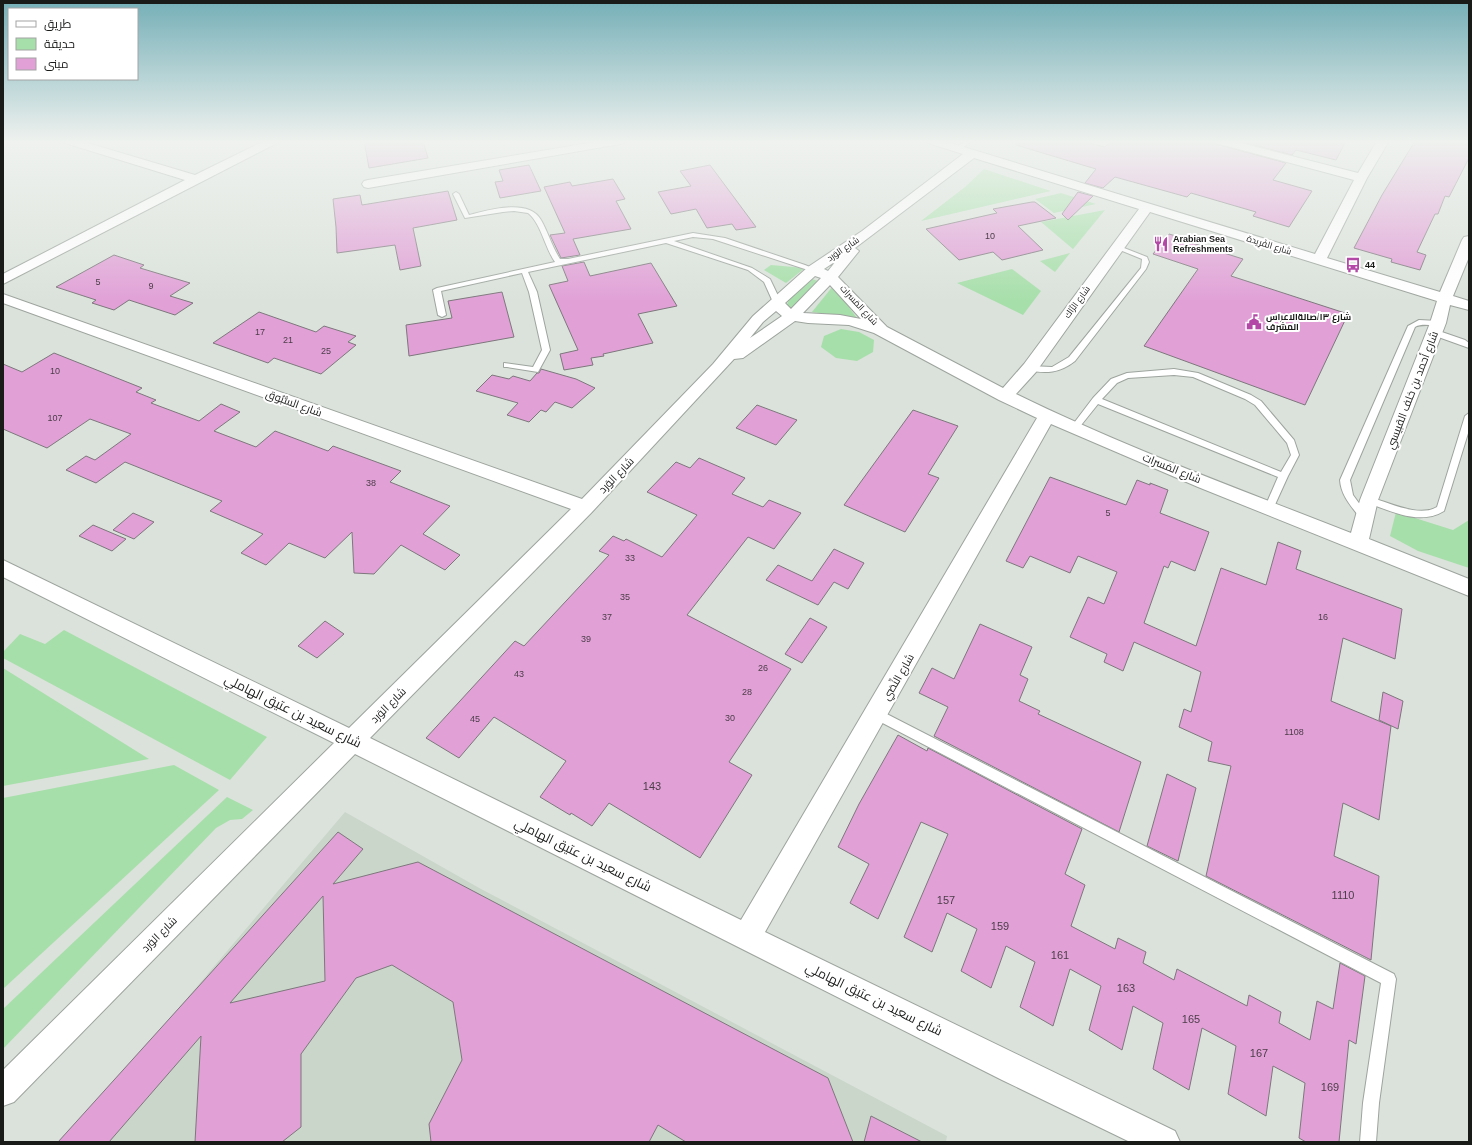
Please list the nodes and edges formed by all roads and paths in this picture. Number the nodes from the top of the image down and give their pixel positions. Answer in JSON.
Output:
{"nodes":[{"id":1,"x":167,"y":194,"type":"edge"},
{"id":2,"x":456,"y":194,"type":"dead end"},
{"id":3,"x":913,"y":194,"type":"edge"},
{"id":4,"x":1108,"y":194,"type":"edge"},
{"id":5,"x":1353,"y":194,"type":"edge"},
{"id":6,"x":1147,"y":207,"type":"junction"},
{"id":7,"x":867,"y":234,"type":"junction"},
{"id":8,"x":1469,"y":240,"type":"edge"},
{"id":9,"x":667,"y":241,"type":"junction"},
{"id":10,"x":1117,"y":247,"type":"junction"},
{"id":11,"x":1319,"y":260,"type":"junction"},
{"id":12,"x":568,"y":261,"type":"junction"},
{"id":13,"x":812,"y":270,"type":"junction"},
{"id":14,"x":524,"y":271,"type":"junction"},
{"id":15,"x":831,"y":278,"type":"junction"},
{"id":16,"x":3,"y":280,"type":"edge"},
{"id":17,"x":3,"y":298,"type":"edge"},
{"id":18,"x":1445,"y":298,"type":"junction"},
{"id":19,"x":777,"y":302,"type":"junction"},
{"id":20,"x":1469,"y":306,"type":"edge"},
{"id":21,"x":442,"y":315,"type":"dead end"},
{"id":22,"x":792,"y":316,"type":"junction"},
{"id":23,"x":1436,"y":328,"type":"junction"},
{"id":24,"x":883,"y":331,"type":"junction"},
{"id":25,"x":1469,"y":346,"type":"edge"},
{"id":26,"x":507,"y":365,"type":"dead end"},
{"id":27,"x":719,"y":367,"type":"junction"},
{"id":28,"x":1030,"y":368,"type":"junction"},
{"id":29,"x":1005,"y":396,"type":"junction"},
{"id":30,"x":1096,"y":400,"type":"junction"},
{"id":31,"x":1047,"y":416,"type":"junction"},
{"id":32,"x":1469,"y":416,"type":"edge"},
{"id":33,"x":1075,"y":427,"type":"junction"},
{"id":34,"x":1283,"y":476,"type":"junction"},
{"id":35,"x":1369,"y":500,"type":"junction"},
{"id":36,"x":585,"y":507,"type":"junction"},
{"id":37,"x":1270,"y":507,"type":"junction"},
{"id":38,"x":1364,"y":517,"type":"junction"},
{"id":39,"x":1358,"y":543,"type":"junction"},
{"id":40,"x":3,"y":568,"type":"edge"},
{"id":41,"x":1469,"y":588,"type":"edge"},
{"id":42,"x":877,"y":714,"type":"junction"},
{"id":43,"x":352,"y":741,"type":"junction"},
{"id":44,"x":747,"y":937,"type":"junction"},
{"id":45,"x":3,"y":1091,"type":"edge"},
{"id":46,"x":1164,"y":1142,"type":"edge"},
{"id":47,"x":1368,"y":1142,"type":"edge"}],
"edges":[{"from":1,"to":16,"type":"street"},
{"from":2,"to":12,"type":"lane"},
{"from":3,"to":7,"type":"street","name":"شارع الوَرد"},
{"from":4,"to":6,"type":"street","name":"شارع الفَرِيدة"},
{"from":5,"to":11,"type":"street"},
{"from":6,"to":10,"type":"street","name":"شارع الرَّاك"},
{"from":6,"to":11,"type":"street","name":"شارع الفَرِيدة"},
{"from":7,"to":13,"type":"street","name":"شارع الوَرد"},
{"from":7,"to":15,"type":"street","name":"شارع الوَرد"},
{"from":8,"to":18,"type":"street","name":"شارع أحمد بن خلف القبيسي"},
{"from":9,"to":12,"type":"lane"},
{"from":9,"to":13,"type":"lane"},
{"from":9,"to":19,"type":"lane"},
{"from":10,"to":28,"type":"street","name":"شارع الرَّاك"},
{"from":10,"to":28,"type":"lane"},
{"from":11,"to":18,"type":"street","name":"شارع الفَرِيدة"},
{"from":12,"to":14,"type":"lane"},
{"from":13,"to":15,"type":"street","name":"شارع المَسرات"},
{"from":13,"to":19,"type":"street","name":"شارع الوَرد"},
{"from":14,"to":21,"type":"lane"},
{"from":14,"to":26,"type":"lane"},
{"from":15,"to":22,"type":"street","name":"شارع الوَرد"},
{"from":15,"to":24,"type":"street","name":"شارع المَسرات"},
{"from":17,"to":36,"type":"street","name":"شارع السُّبُوق"},
{"from":18,"to":20,"type":"street","name":"شارع الفَرِيدة"},
{"from":18,"to":23,"type":"street","name":"شارع أحمد بن خلف القبيسي"},
{"from":19,"to":22,"type":"street"},
{"from":19,"to":27,"type":"street","name":"شارع الوَرد"},
{"from":22,"to":24,"type":"street","name":"شارع المَسرات"},
{"from":22,"to":27,"type":"street","name":"شارع الوَرد"},
{"from":23,"to":25,"type":"lane"},
{"from":23,"to":35,"type":"street","name":"شارع أحمد بن خلف القبيسي"},
{"from":23,"to":38,"type":"lane"},
{"from":24,"to":29,"type":"street","name":"شارع المَسرات"},
{"from":27,"to":36,"type":"street","name":"شارع الوَرد"},
{"from":28,"to":29,"type":"street","name":"شارع الرَّاك"},
{"from":29,"to":31,"type":"street","name":"شارع المَسرات"},
{"from":30,"to":33,"type":"lane"},
{"from":30,"to":34,"type":"lane"},
{"from":30,"to":34,"type":"lane"},
{"from":31,"to":33,"type":"street","name":"شارع المَسرات"},
{"from":31,"to":42,"type":"street","name":"شارع النِّصَي"},
{"from":32,"to":35,"type":"lane"},
{"from":33,"to":37,"type":"street","name":"شارع المَسرات"},
{"from":34,"to":37,"type":"lane"},
{"from":35,"to":38,"type":"street","name":"شارع أحمد بن خلف القبيسي"},
{"from":36,"to":43,"type":"street","name":"شارع الوَرد"},
{"from":37,"to":39,"type":"street","name":"شارع المَسرات"},
{"from":38,"to":39,"type":"street","name":"شارع أحمد بن خلف القبيسي"},
{"from":39,"to":41,"type":"street","name":"شارع المَسرات"},
{"from":40,"to":43,"type":"street","name":"شارع سعيد بن عتيق الهاملي"},
{"from":42,"to":44,"type":"street","name":"شارع النِّصَي"},
{"from":42,"to":47,"type":"lane"},
{"from":43,"to":44,"type":"street","name":"شارع سعيد بن عتيق الهاملي"},
{"from":43,"to":45,"type":"street","name":"شارع الوَرد"},
{"from":44,"to":46,"type":"street","name":"شارع سعيد بن عتيق الهاملي"}]}
